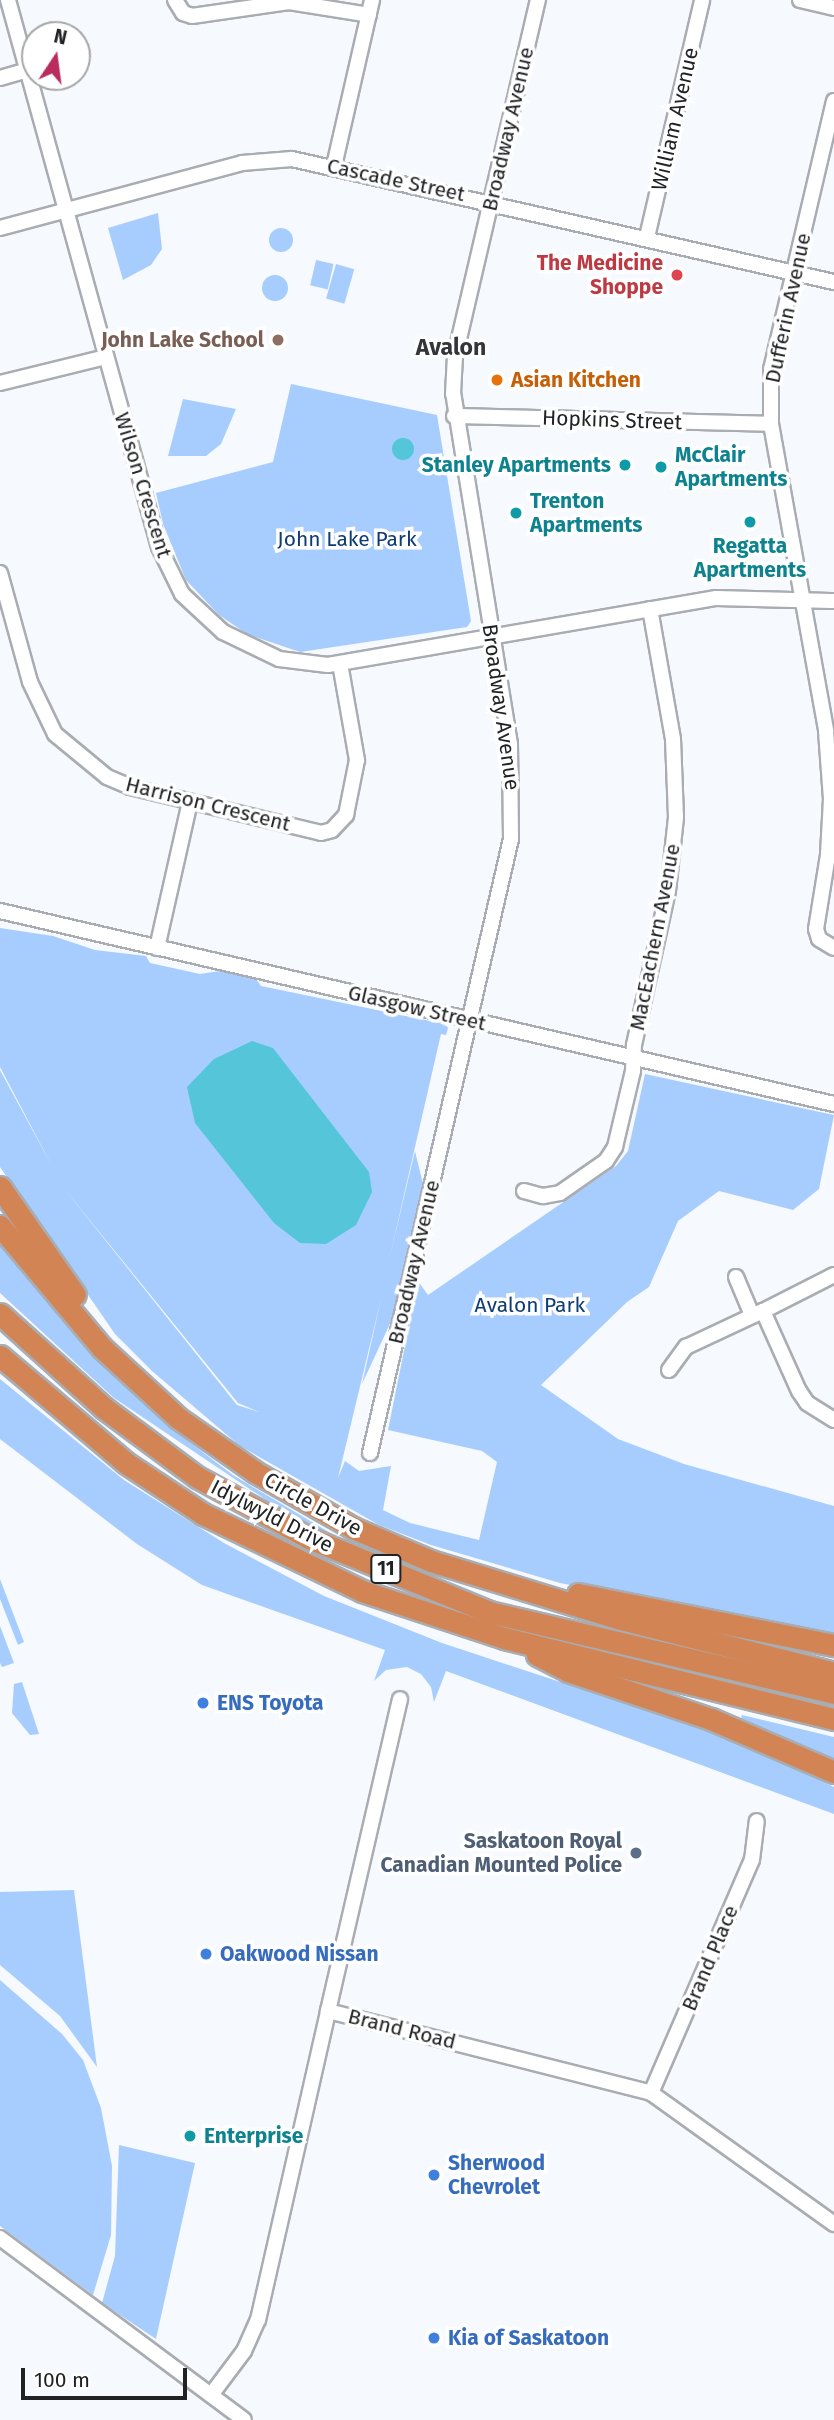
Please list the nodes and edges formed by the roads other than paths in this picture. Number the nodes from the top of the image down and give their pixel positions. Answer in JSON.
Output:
{"nodes":[{"id":1,"x":8,"y":0,"type":"edge"},
{"id":2,"x":175,"y":0,"type":"edge"},
{"id":3,"x":372,"y":0,"type":"edge"},
{"id":4,"x":538,"y":0,"type":"edge"},
{"id":5,"x":702,"y":0,"type":"edge"},
{"id":6,"x":800,"y":0,"type":"edge"},
{"id":7,"x":834,"y":8,"type":"edge"},
{"id":8,"x":369,"y":15,"type":"junction"},
{"id":9,"x":21,"y":46,"type":"edge"},
{"id":10,"x":21,"y":72,"type":"edge"},
{"id":11,"x":0,"y":78,"type":"edge"},
{"id":12,"x":34,"y":91,"type":"edge"},
{"id":13,"x":834,"y":101,"type":"edge"},
{"id":14,"x":334,"y":166,"type":"junction"},
{"id":15,"x":492,"y":201,"type":"junction"},
{"id":16,"x":67,"y":211,"type":"junction"},
{"id":17,"x":0,"y":228,"type":"edge"},
{"id":18,"x":647,"y":237,"type":"junction"},
{"id":19,"x":794,"y":272,"type":"junction"},
{"id":20,"x":834,"y":282,"type":"edge"},
{"id":21,"x":106,"y":356,"type":"junction"},
{"id":22,"x":0,"y":383,"type":"edge"},
{"id":23,"x":454,"y":416,"type":"junction"},
{"id":24,"x":771,"y":424,"type":"junction"},
{"id":25,"x":0,"y":573,"type":"edge"},
{"id":26,"x":803,"y":598,"type":"junction"},
{"id":27,"x":834,"y":601,"type":"edge"},
{"id":28,"x":650,"y":609,"type":"junction"},
{"id":29,"x":492,"y":637,"type":"junction"},
{"id":30,"x":340,"y":664,"type":"junction"},
{"id":31,"x":190,"y":803,"type":"junction"},
{"id":32,"x":0,"y":899,"type":"edge"},
{"id":33,"x":0,"y":911,"type":"edge"},
{"id":34,"x":33,"y":918,"type":"junction"},
{"id":35,"x":834,"y":947,"type":"edge"},
{"id":36,"x":157,"y":948,"type":"junction"},
{"id":37,"x":469,"y":1020,"type":"junction"},
{"id":38,"x":635,"y":1058,"type":"junction"},
{"id":39,"x":834,"y":1104,"type":"edge"},
{"id":40,"x":0,"y":1187,"type":"edge"},
{"id":41,"x":524,"y":1191,"type":"dead end"},
{"id":42,"x":0,"y":1226,"type":"edge"},
{"id":43,"x":834,"y":1275,"type":"edge"},
{"id":44,"x":736,"y":1277,"type":"dead end"},
{"id":45,"x":758,"y":1312,"type":"junction"},
{"id":46,"x":0,"y":1314,"type":"edge"},
{"id":47,"x":0,"y":1356,"type":"edge"},
{"id":48,"x":669,"y":1370,"type":"dead end"},
{"id":49,"x":144,"y":1384,"type":"junction"},
{"id":50,"x":834,"y":1420,"type":"edge"},
{"id":51,"x":370,"y":1453,"type":"dead end"},
{"id":52,"x":476,"y":1575,"type":"junction"},
{"id":53,"x":504,"y":1638,"type":"junction"},
{"id":54,"x":834,"y":1645,"type":"edge"},
{"id":55,"x":834,"y":1672,"type":"edge"},
{"id":56,"x":834,"y":1693,"type":"edge"},
{"id":57,"x":400,"y":1699,"type":"dead end"},
{"id":58,"x":834,"y":1719,"type":"edge"},
{"id":59,"x":834,"y":1772,"type":"edge"},
{"id":60,"x":757,"y":1821,"type":"dead end"},
{"id":61,"x":328,"y":2011,"type":"junction"},
{"id":62,"x":652,"y":2093,"type":"junction"},
{"id":63,"x":834,"y":2224,"type":"edge"},
{"id":64,"x":0,"y":2238,"type":"edge"},
{"id":65,"x":211,"y":2395,"type":"junction"},
{"id":66,"x":244,"y":2420,"type":"edge"}],
"edges":[{"from":1,"to":9,"type":"street","name":"Wilson Crescent"},
{"from":2,"to":8,"type":"street"},
{"from":3,"to":8,"type":"street"},
{"from":4,"to":15,"type":"street","name":"Broadway Avenue"},
{"from":5,"to":18,"type":"street","name":"William Avenue"},
{"from":6,"to":7,"type":"street"},
{"from":8,"to":14,"type":"street"},
{"from":10,"to":11,"type":"street"},
{"from":12,"to":16,"type":"street","name":"Wilson Crescent"},
{"from":13,"to":19,"type":"street","name":"Dufferin Avenue"},
{"from":14,"to":15,"type":"street","name":"Cascade Street"},
{"from":14,"to":16,"type":"street","name":"Cascade Street"},
{"from":15,"to":18,"type":"street","name":"Cascade Street"},
{"from":15,"to":23,"type":"street","name":"Broadway Avenue"},
{"from":16,"to":17,"type":"street","name":"Cascade Street"},
{"from":16,"to":21,"type":"street","name":"Wilson Crescent"},
{"from":18,"to":19,"type":"street","name":"Cascade Street"},
{"from":19,"to":20,"type":"street","name":"Cascade Street"},
{"from":19,"to":24,"type":"street","name":"Dufferin Avenue"},
{"from":21,"to":22,"type":"street"},
{"from":21,"to":30,"type":"street","name":"Wilson Crescent"},
{"from":23,"to":24,"type":"street","name":"Hopkins Street"},
{"from":23,"to":29,"type":"street","name":"Broadway Avenue"},
{"from":24,"to":26,"type":"street","name":"Dufferin Avenue"},
{"from":25,"to":31,"type":"street","name":"Harrison Crescent"},
{"from":26,"to":27,"type":"street","name":"Wilson Crescent"},
{"from":26,"to":28,"type":"street","name":"Wilson Crescent"},
{"from":26,"to":35,"type":"street","name":"Dufferin Avenue"},
{"from":28,"to":29,"type":"street","name":"Wilson Crescent"},
{"from":28,"to":38,"type":"street","name":"MacEachern Avenue"},
{"from":29,"to":30,"type":"street","name":"Wilson Crescent"},
{"from":29,"to":37,"type":"street","name":"Broadway Avenue"},
{"from":30,"to":31,"type":"street","name":"Harrison Crescent"},
{"from":31,"to":36,"type":"street"},
{"from":32,"to":34,"type":"street"},
{"from":33,"to":34,"type":"street","name":"Glasgow Street"},
{"from":34,"to":36,"type":"street","name":"Glasgow Street"},
{"from":36,"to":37,"type":"street","name":"Glasgow Street"},
{"from":37,"to":38,"type":"street","name":"Glasgow Street"},
{"from":37,"to":51,"type":"street","name":"Broadway Avenue"},
{"from":38,"to":39,"type":"street","name":"Glasgow Street"},
{"from":38,"to":41,"type":"street","name":"MacEachern Avenue"},
{"from":40,"to":49,"type":"highway"},
{"from":42,"to":49,"type":"highway","name":"Circle Drive","number":"11"},
{"from":43,"to":45,"type":"street"},
{"from":44,"to":45,"type":"street"},
{"from":45,"to":48,"type":"street"},
{"from":45,"to":50,"type":"street"},
{"from":46,"to":56,"type":"highway","name":"Idylwyld Drive","number":"11"},
{"from":47,"to":53,"type":"highway","number":"11"},
{"from":49,"to":52,"type":"highway","name":"Circle Drive","number":"11"},
{"from":52,"to":54,"type":"highway"},
{"from":52,"to":55,"type":"highway","name":"Circle Drive","number":"11"},
{"from":53,"to":58,"type":"highway","number":"11"},
{"from":53,"to":59,"type":"highway"},
{"from":57,"to":61,"type":"street"},
{"from":60,"to":62,"type":"street","name":"Brand Place"},
{"from":61,"to":62,"type":"street","name":"Brand Road"},
{"from":61,"to":65,"type":"street","name":"Brand Road"},
{"from":62,"to":63,"type":"street","name":"Brand Road"},
{"from":64,"to":65,"type":"street"},
{"from":65,"to":66,"type":"street"}]}
